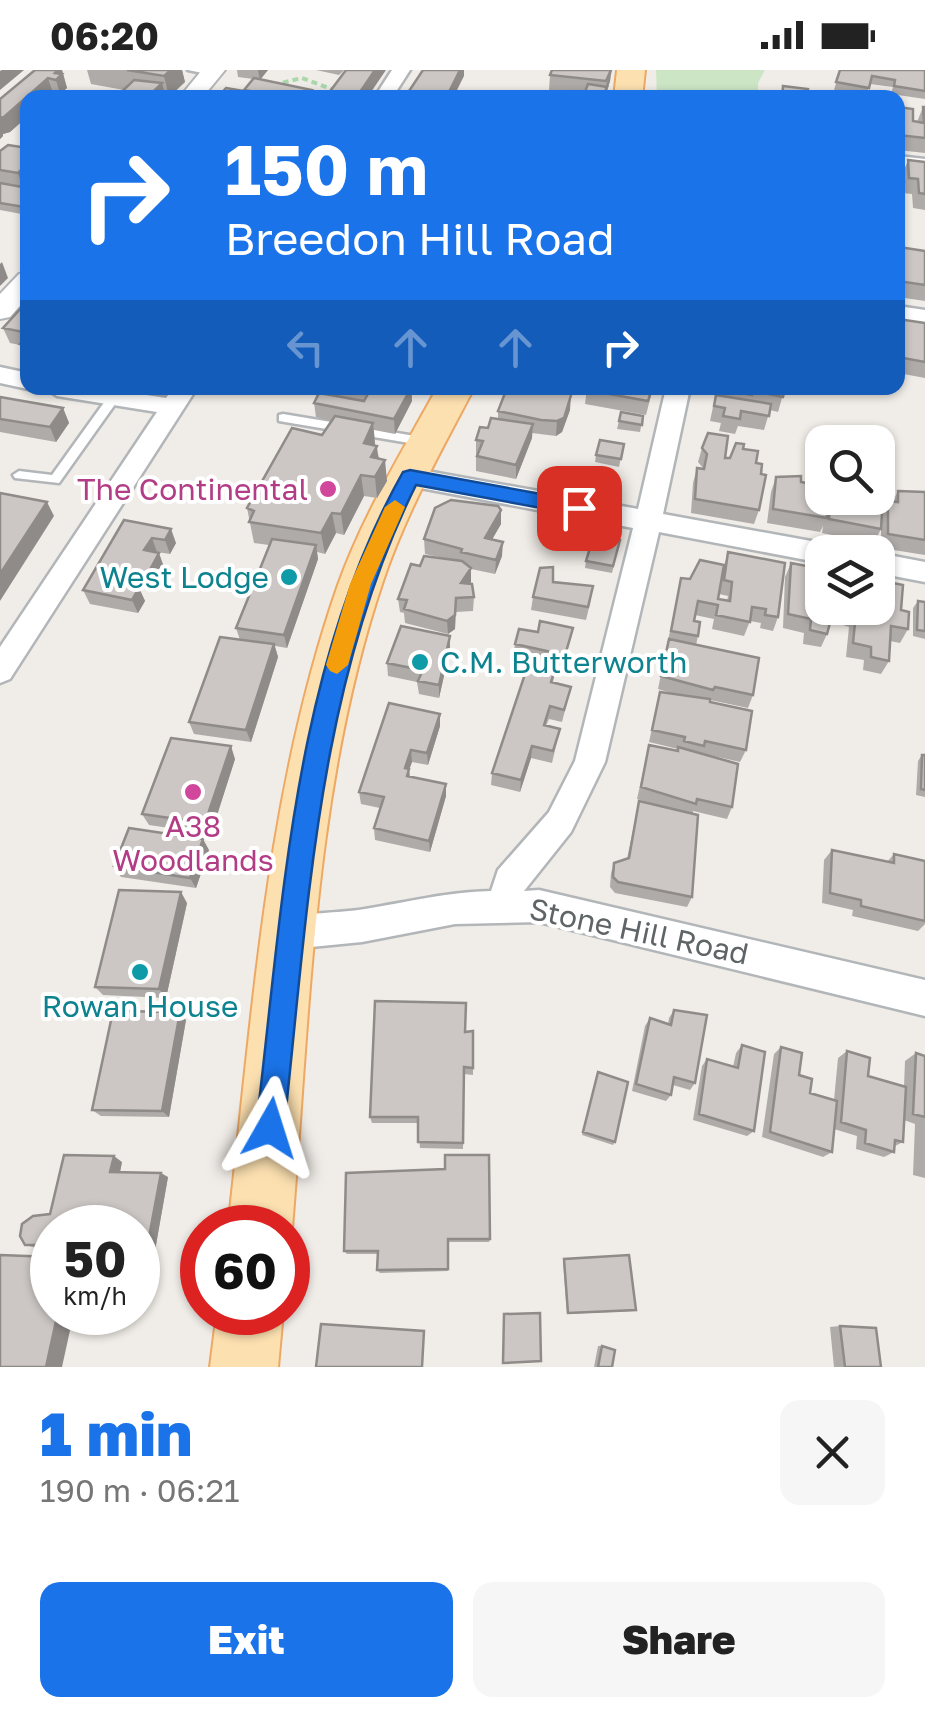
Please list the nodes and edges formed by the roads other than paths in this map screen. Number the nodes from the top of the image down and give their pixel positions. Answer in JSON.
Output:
{"nodes":[{"id":1,"x":20,"y":289,"type":"edge"},
{"id":2,"x":0,"y":311,"type":"edge"},
{"id":3,"x":89,"y":395,"type":"edge"},
{"id":4,"x":452,"y":395,"type":"edge"},
{"id":5,"x":676,"y":395,"type":"edge"},
{"id":6,"x":178,"y":397,"type":"edge"},
{"id":7,"x":112,"y":400,"type":"junction"},
{"id":8,"x":284,"y":418,"type":"dead end"},
{"id":9,"x":419,"y":460,"type":"junction"},
{"id":10,"x":20,"y":475,"type":"dead end"},
{"id":11,"x":647,"y":520,"type":"junction"},
{"id":12,"x":805,"y":550,"type":"edge"},
{"id":13,"x":895,"y":566,"type":"edge"},
{"id":14,"x":925,"y":572,"type":"edge"},
{"id":15,"x":0,"y":671,"type":"edge"},
{"id":16,"x":504,"y":905,"type":"junction"},
{"id":17,"x":291,"y":933,"type":"junction"},
{"id":18,"x":925,"y":998,"type":"edge"},
{"id":19,"x":262,"y":1205,"type":"edge"},
{"id":20,"x":247,"y":1335,"type":"edge"},
{"id":21,"x":244,"y":1367,"type":"edge"}],
"edges":[{"from":1,"to":2,"type":"street"},
{"from":3,"to":7,"type":"street"},
{"from":4,"to":9,"type":"main road"},
{"from":5,"to":11,"type":"street"},
{"from":6,"to":7,"type":"street"},
{"from":6,"to":15,"type":"street"},
{"from":7,"to":10,"type":"lane"},
{"from":8,"to":9,"type":"lane"},
{"from":9,"to":11,"type":"street"},
{"from":9,"to":17,"type":"main road"},
{"from":11,"to":12,"type":"street"},
{"from":11,"to":16,"type":"street"},
{"from":13,"to":14,"type":"street"},
{"from":16,"to":17,"type":"street","name":"Stone Hill Road"},
{"from":16,"to":18,"type":"street","name":"Stone Hill Road"},
{"from":17,"to":19,"type":"main road"},
{"from":20,"to":21,"type":"main road"}]}
